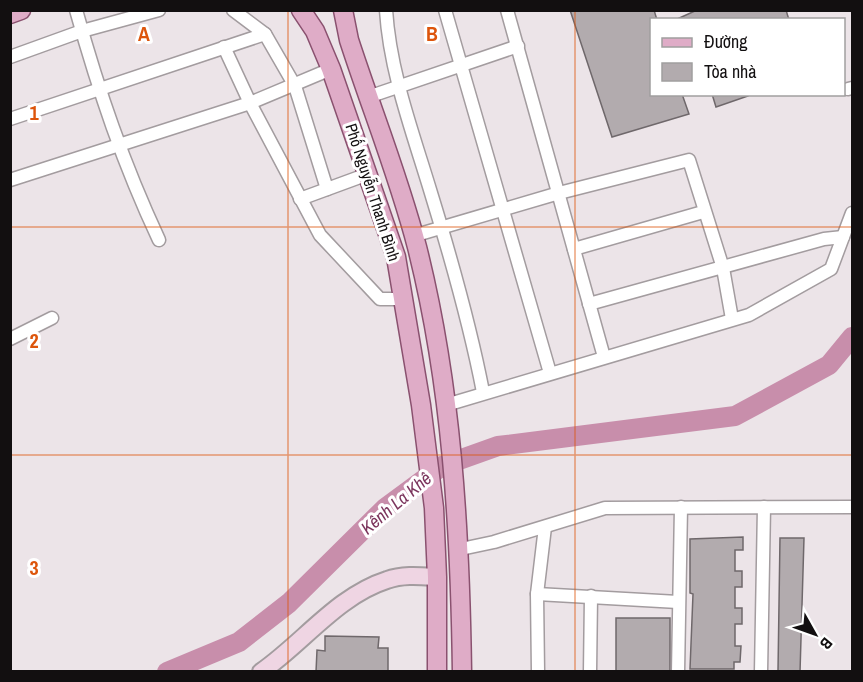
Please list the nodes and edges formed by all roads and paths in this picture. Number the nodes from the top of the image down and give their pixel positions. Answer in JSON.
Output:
{"nodes":[{"id":1,"x":21,"y":10,"type":"edge"},
{"id":2,"x":76,"y":10,"type":"edge"},
{"id":3,"x":159,"y":10,"type":"edge"},
{"id":4,"x":233,"y":10,"type":"edge"},
{"id":5,"x":302,"y":10,"type":"edge"},
{"id":6,"x":343,"y":10,"type":"edge"},
{"id":7,"x":386,"y":10,"type":"edge"},
{"id":8,"x":445,"y":10,"type":"edge"},
{"id":9,"x":507,"y":10,"type":"edge"},
{"id":10,"x":10,"y":14,"type":"edge"},
{"id":11,"x":82,"y":31,"type":"junction"},
{"id":12,"x":265,"y":34,"type":"junction"},
{"id":13,"x":518,"y":46,"type":"junction"},
{"id":14,"x":224,"y":47,"type":"junction"},
{"id":15,"x":10,"y":57,"type":"edge"},
{"id":16,"x":460,"y":64,"type":"junction"},
{"id":17,"x":332,"y":69,"type":"junction"},
{"id":18,"x":398,"y":85,"type":"junction"},
{"id":19,"x":294,"y":86,"type":"junction"},
{"id":20,"x":97,"y":88,"type":"junction"},
{"id":21,"x":368,"y":97,"type":"junction"},
{"id":22,"x":250,"y":103,"type":"junction"},
{"id":23,"x":10,"y":119,"type":"edge"},
{"id":24,"x":117,"y":146,"type":"junction"},
{"id":25,"x":368,"y":174,"type":"junction"},
{"id":26,"x":10,"y":180,"type":"edge"},
{"id":27,"x":327,"y":189,"type":"junction"},
{"id":28,"x":559,"y":193,"type":"junction"},
{"id":29,"x":300,"y":199,"type":"junction"},
{"id":30,"x":502,"y":211,"type":"junction"},
{"id":31,"x":703,"y":212,"type":"junction"},
{"id":32,"x":852,"y":213,"type":"edge"},
{"id":33,"x":442,"y":229,"type":"junction"},
{"id":34,"x":413,"y":236,"type":"junction"},
{"id":35,"x":843,"y":237,"type":"junction"},
{"id":36,"x":159,"y":240,"type":"dead end"},
{"id":37,"x":574,"y":249,"type":"junction"},
{"id":38,"x":723,"y":268,"type":"junction"},
{"id":39,"x":403,"y":299,"type":"junction"},
{"id":40,"x":589,"y":304,"type":"junction"},
{"id":41,"x":52,"y":318,"type":"dead end"},
{"id":42,"x":732,"y":319,"type":"junction"},
{"id":43,"x":10,"y":339,"type":"edge"},
{"id":44,"x":604,"y":357,"type":"junction"},
{"id":45,"x":550,"y":373,"type":"junction"},
{"id":46,"x":483,"y":392,"type":"junction"},
{"id":47,"x":446,"y":405,"type":"junction"},
{"id":48,"x":681,"y":507,"type":"junction"},
{"id":49,"x":764,"y":507,"type":"junction"},
{"id":50,"x":852,"y":507,"type":"edge"},
{"id":51,"x":545,"y":527,"type":"junction"},
{"id":52,"x":460,"y":549,"type":"junction"},
{"id":53,"x":437,"y":577,"type":"junction"},
{"id":54,"x":537,"y":594,"type":"junction"},
{"id":55,"x":591,"y":596,"type":"junction"},
{"id":56,"x":678,"y":602,"type":"junction"},
{"id":57,"x":261,"y":672,"type":"edge"},
{"id":58,"x":437,"y":672,"type":"edge"},
{"id":59,"x":462,"y":672,"type":"edge"},
{"id":60,"x":538,"y":672,"type":"edge"},
{"id":61,"x":590,"y":672,"type":"edge"},
{"id":62,"x":678,"y":672,"type":"edge"},
{"id":63,"x":761,"y":672,"type":"edge"}],
"edges":[{"from":1,"to":10,"type":"main road"},
{"from":2,"to":11,"type":"street"},
{"from":3,"to":11,"type":"street"},
{"from":4,"to":12,"type":"street"},
{"from":5,"to":17,"type":"main road","name":"Phố Nguyễn Thanh Bình"},
{"from":6,"to":21,"type":"main road","name":"Phố Nguyễn Thanh Bình"},
{"from":7,"to":18,"type":"street"},
{"from":8,"to":16,"type":"street"},
{"from":9,"to":13,"type":"street"},
{"from":11,"to":15,"type":"street"},
{"from":11,"to":20,"type":"street"},
{"from":12,"to":14,"type":"street"},
{"from":12,"to":19,"type":"street"},
{"from":13,"to":16,"type":"street"},
{"from":13,"to":28,"type":"street"},
{"from":14,"to":20,"type":"street"},
{"from":14,"to":22,"type":"street"},
{"from":16,"to":18,"type":"street"},
{"from":16,"to":30,"type":"street"},
{"from":17,"to":19,"type":"street"},
{"from":17,"to":25,"type":"main road","name":"Phố Nguyễn Thanh Bình"},
{"from":18,"to":21,"type":"street"},
{"from":18,"to":33,"type":"street"},
{"from":19,"to":22,"type":"street"},
{"from":19,"to":27,"type":"street"},
{"from":20,"to":23,"type":"street"},
{"from":20,"to":24,"type":"street"},
{"from":21,"to":34,"type":"main road","name":"Phố Nguyễn Thanh Bình"},
{"from":22,"to":24,"type":"street"},
{"from":22,"to":29,"type":"street"},
{"from":24,"to":26,"type":"street"},
{"from":24,"to":36,"type":"street"},
{"from":25,"to":27,"type":"street"},
{"from":25,"to":39,"type":"main road","name":"Phố Nguyễn Thanh Bình"},
{"from":27,"to":29,"type":"street"},
{"from":28,"to":30,"type":"street"},
{"from":28,"to":31,"type":"street"},
{"from":28,"to":37,"type":"street"},
{"from":29,"to":39,"type":"street"},
{"from":30,"to":33,"type":"street"},
{"from":30,"to":45,"type":"street"},
{"from":31,"to":37,"type":"street"},
{"from":31,"to":38,"type":"street"},
{"from":32,"to":35,"type":"street"},
{"from":33,"to":34,"type":"street"},
{"from":33,"to":46,"type":"street"},
{"from":34,"to":47,"type":"main road","name":"Phố Nguyễn Thanh Bình"},
{"from":35,"to":38,"type":"street"},
{"from":35,"to":42,"type":"street"},
{"from":37,"to":40,"type":"street"},
{"from":38,"to":40,"type":"street"},
{"from":38,"to":42,"type":"street"},
{"from":39,"to":53,"type":"main road","name":"Phố Nguyễn Thanh Bình"},
{"from":40,"to":44,"type":"street"},
{"from":41,"to":43,"type":"street"},
{"from":42,"to":44,"type":"street"},
{"from":44,"to":45,"type":"street"},
{"from":45,"to":46,"type":"street"},
{"from":46,"to":47,"type":"street"},
{"from":47,"to":52,"type":"main road","name":"Phố Nguyễn Thanh Bình"},
{"from":48,"to":49,"type":"street"},
{"from":48,"to":51,"type":"street"},
{"from":48,"to":56,"type":"street"},
{"from":49,"to":50,"type":"street"},
{"from":49,"to":63,"type":"street"},
{"from":51,"to":52,"type":"street"},
{"from":51,"to":54,"type":"street"},
{"from":52,"to":59,"type":"main road"},
{"from":53,"to":57,"type":"street"},
{"from":53,"to":58,"type":"main road"},
{"from":54,"to":55,"type":"street"},
{"from":54,"to":60,"type":"street"},
{"from":55,"to":56,"type":"street"},
{"from":55,"to":61,"type":"street"},
{"from":56,"to":62,"type":"street"}]}
